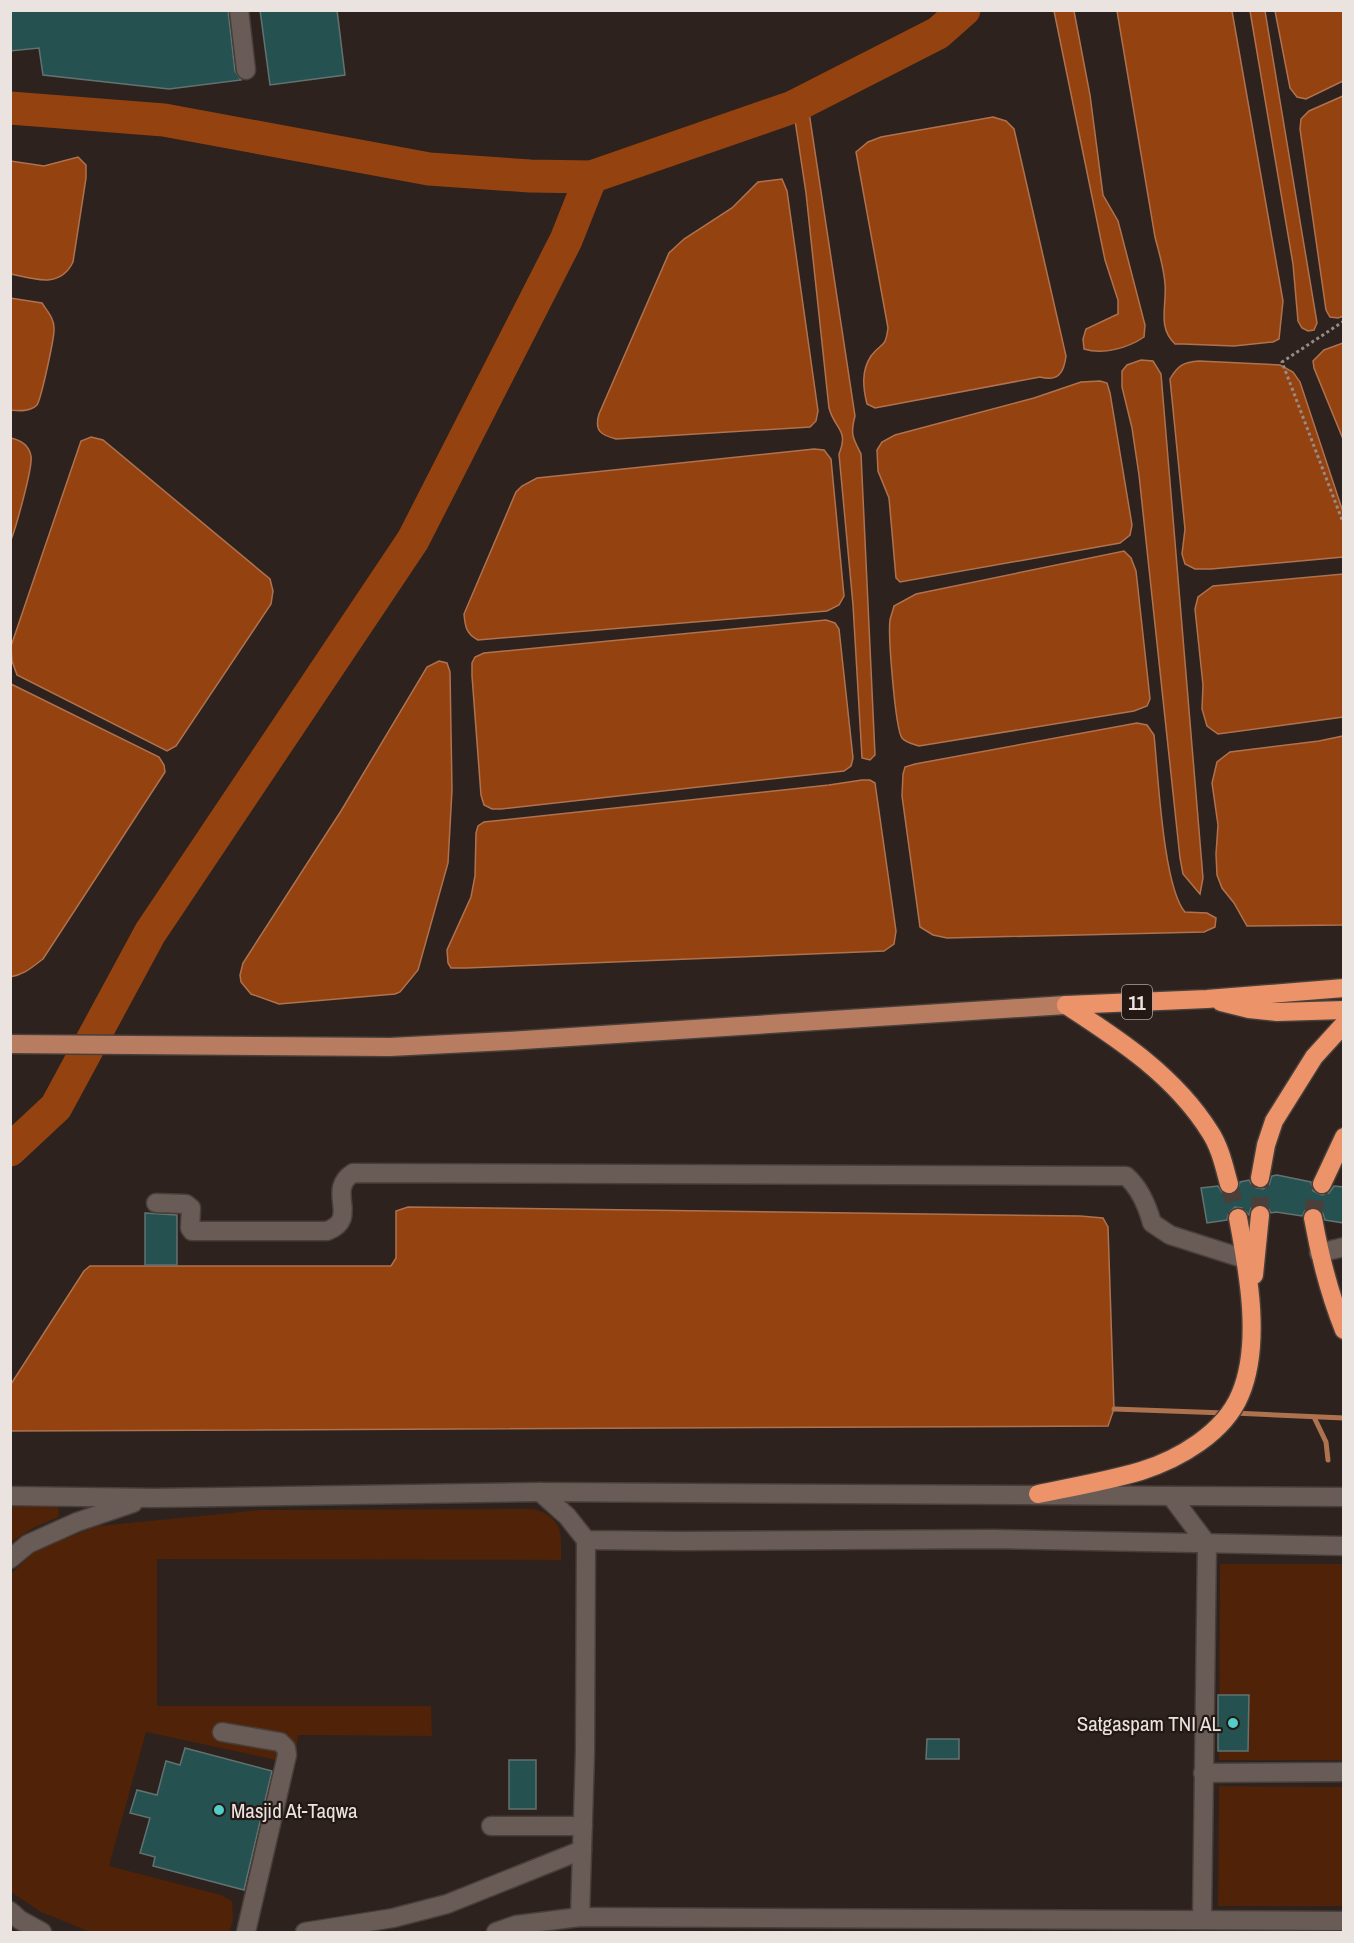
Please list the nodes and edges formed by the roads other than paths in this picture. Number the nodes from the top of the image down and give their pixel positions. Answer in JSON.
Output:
{"nodes":[{"id":1,"x":239,"y":10,"type":"edge"},
{"id":2,"x":246,"y":70,"type":"dead end"},
{"id":3,"x":1344,"y":988,"type":"edge"},
{"id":4,"x":1207,"y":999,"type":"junction"},
{"id":5,"x":1066,"y":1005,"type":"junction"},
{"id":6,"x":1344,"y":1010,"type":"edge"},
{"id":7,"x":1344,"y":1024,"type":"edge"},
{"id":8,"x":10,"y":1044,"type":"edge"},
{"id":9,"x":1344,"y":1137,"type":"edge"},
{"id":10,"x":1260,"y":1178,"type":"tunnel mouth"},
{"id":11,"x":1229,"y":1184,"type":"tunnel mouth"},
{"id":12,"x":1322,"y":1184,"type":"tunnel mouth"},
{"id":13,"x":156,"y":1203,"type":"dead end"},
{"id":14,"x":1260,"y":1215,"type":"tunnel mouth"},
{"id":15,"x":1238,"y":1218,"type":"tunnel mouth"},
{"id":16,"x":1313,"y":1218,"type":"tunnel mouth"},
{"id":17,"x":1344,"y":1247,"type":"edge"},
{"id":18,"x":1319,"y":1253,"type":"junction"},
{"id":19,"x":1245,"y":1259,"type":"junction"},
{"id":20,"x":1250,"y":1310,"type":"junction"},
{"id":21,"x":1344,"y":1330,"type":"edge"},
{"id":22,"x":540,"y":1492,"type":"junction"},
{"id":23,"x":1038,"y":1494,"type":"junction"},
{"id":24,"x":10,"y":1496,"type":"edge"},
{"id":25,"x":1171,"y":1496,"type":"junction"},
{"id":26,"x":1344,"y":1497,"type":"edge"},
{"id":27,"x":153,"y":1498,"type":"junction"},
{"id":28,"x":586,"y":1540,"type":"junction"},
{"id":29,"x":1207,"y":1544,"type":"junction"},
{"id":30,"x":1344,"y":1546,"type":"edge"},
{"id":31,"x":10,"y":1559,"type":"edge"},
{"id":32,"x":222,"y":1732,"type":"dead end"},
{"id":33,"x":1344,"y":1772,"type":"edge"},
{"id":34,"x":1203,"y":1773,"type":"junction"},
{"id":35,"x":491,"y":1826,"type":"dead end"},
{"id":36,"x":583,"y":1826,"type":"junction"},
{"id":37,"x":582,"y":1850,"type":"junction"},
{"id":38,"x":10,"y":1911,"type":"edge"},
{"id":39,"x":580,"y":1917,"type":"junction"},
{"id":40,"x":1202,"y":1920,"type":"junction"},
{"id":41,"x":1344,"y":1921,"type":"edge"},
{"id":42,"x":42,"y":1932,"type":"edge"},
{"id":43,"x":246,"y":1932,"type":"edge"},
{"id":44,"x":305,"y":1932,"type":"edge"},
{"id":45,"x":496,"y":1932,"type":"edge"}],
"edges":[{"from":1,"to":2,"type":"street"},
{"from":3,"to":4,"type":"highway","number":"11"},
{"from":4,"to":5,"type":"highway","number":"11"},
{"from":4,"to":6,"type":"highway","number":"11"},
{"from":5,"to":8,"type":"main road"},
{"from":5,"to":11,"type":"highway"},
{"from":7,"to":10,"type":"highway"},
{"from":9,"to":12,"type":"highway"},
{"from":13,"to":19,"type":"street"},
{"from":14,"to":20,"type":"highway"},
{"from":15,"to":19,"type":"highway"},
{"from":16,"to":18,"type":"highway"},
{"from":17,"to":18,"type":"street"},
{"from":18,"to":21,"type":"highway"},
{"from":19,"to":20,"type":"highway"},
{"from":20,"to":23,"type":"highway"},
{"from":22,"to":23,"type":"street"},
{"from":22,"to":27,"type":"street"},
{"from":22,"to":28,"type":"street"},
{"from":23,"to":25,"type":"street"},
{"from":24,"to":27,"type":"street"},
{"from":25,"to":26,"type":"street"},
{"from":25,"to":29,"type":"street"},
{"from":27,"to":31,"type":"street"},
{"from":28,"to":29,"type":"street"},
{"from":28,"to":36,"type":"street"},
{"from":29,"to":30,"type":"street"},
{"from":29,"to":34,"type":"street"},
{"from":32,"to":43,"type":"street"},
{"from":33,"to":34,"type":"street"},
{"from":34,"to":40,"type":"street"},
{"from":35,"to":36,"type":"street"},
{"from":36,"to":37,"type":"street"},
{"from":37,"to":39,"type":"street"},
{"from":37,"to":44,"type":"street"},
{"from":38,"to":42,"type":"street"},
{"from":39,"to":40,"type":"street"},
{"from":39,"to":45,"type":"street"},
{"from":40,"to":41,"type":"street"}]}
